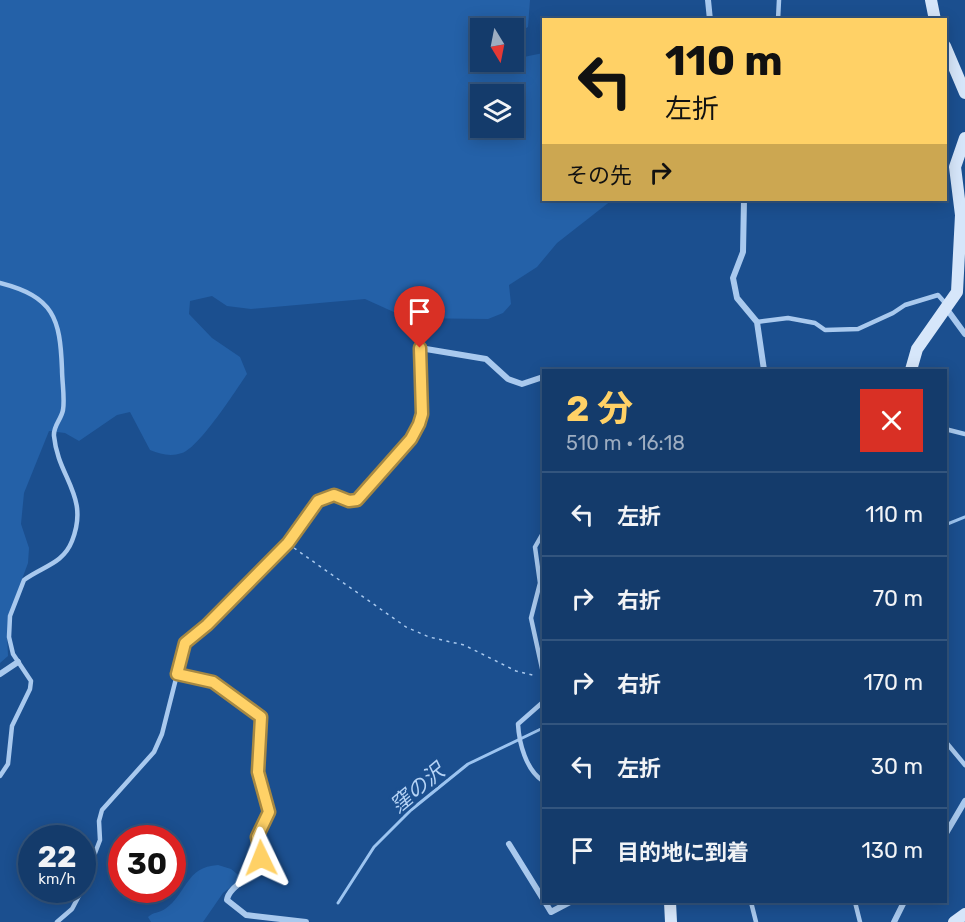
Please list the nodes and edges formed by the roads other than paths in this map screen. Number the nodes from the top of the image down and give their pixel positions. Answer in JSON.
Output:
{"nodes":[{"id":1,"x":708,"y":0,"type":"edge"},
{"id":2,"x":779,"y":0,"type":"edge"},
{"id":3,"x":931,"y":0,"type":"edge"},
{"id":4,"x":710,"y":18,"type":"edge"},
{"id":5,"x":778,"y":18,"type":"edge"},
{"id":6,"x":935,"y":18,"type":"edge"},
{"id":7,"x":947,"y":51,"type":"edge"},
{"id":8,"x":965,"y":93,"type":"edge"},
{"id":9,"x":965,"y":138,"type":"edge"},
{"id":10,"x":744,"y":201,"type":"edge"},
{"id":11,"x":0,"y":284,"type":"edge"},
{"id":12,"x":947,"y":307,"type":"junction"},
{"id":13,"x":757,"y":322,"type":"junction"},
{"id":14,"x":965,"y":334,"type":"edge"},
{"id":15,"x":420,"y":348,"type":"joint"},
{"id":16,"x":764,"y":369,"type":"edge"},
{"id":17,"x":911,"y":369,"type":"edge"},
{"id":18,"x":542,"y":377,"type":"edge"},
{"id":19,"x":947,"y":430,"type":"edge"},
{"id":20,"x":965,"y":434,"type":"edge"},
{"id":21,"x":542,"y":534,"type":"edge"},
{"id":22,"x":18,"y":662,"type":"junction"},
{"id":23,"x":542,"y":670,"type":"edge"},
{"id":24,"x":0,"y":674,"type":"edge"},
{"id":25,"x":177,"y":674,"type":"junction"},
{"id":26,"x":542,"y":703,"type":"edge"},
{"id":27,"x":947,"y":743,"type":"edge"},
{"id":28,"x":965,"y":765,"type":"edge"},
{"id":29,"x":0,"y":776,"type":"edge"},
{"id":30,"x":542,"y":780,"type":"edge"},
{"id":31,"x":965,"y":801,"type":"edge"},
{"id":32,"x":947,"y":831,"type":"edge"},
{"id":33,"x":509,"y":844,"type":"dead end"},
{"id":34,"x":96,"y":851,"type":"edge"},
{"id":35,"x":542,"y":897,"type":"edge"},
{"id":36,"x":75,"y":903,"type":"edge"},
{"id":37,"x":546,"y":903,"type":"edge"},
{"id":38,"x":568,"y":903,"type":"edge"},
{"id":39,"x":670,"y":903,"type":"edge"},
{"id":40,"x":751,"y":903,"type":"edge"},
{"id":41,"x":855,"y":903,"type":"edge"},
{"id":42,"x":904,"y":903,"type":"edge"},
{"id":43,"x":965,"y":914,"type":"edge"},
{"id":44,"x":57,"y":922,"type":"edge"},
{"id":45,"x":306,"y":922,"type":"edge"},
{"id":46,"x":671,"y":922,"type":"edge"},
{"id":47,"x":756,"y":922,"type":"edge"},
{"id":48,"x":860,"y":922,"type":"edge"},
{"id":49,"x":894,"y":922,"type":"edge"},
{"id":50,"x":954,"y":922,"type":"edge"}],
"edges":[{"from":1,"to":4,"type":"street"},
{"from":2,"to":5,"type":"lane"},
{"from":3,"to":6,"type":"street"},
{"from":7,"to":8,"type":"street"},
{"from":9,"to":12,"type":"street"},
{"from":10,"to":13,"type":"street"},
{"from":11,"to":22,"type":"lane"},
{"from":12,"to":13,"type":"lane"},
{"from":12,"to":14,"type":"street"},
{"from":12,"to":17,"type":"street"},
{"from":13,"to":16,"type":"street"},
{"from":15,"to":18,"type":"street"},
{"from":15,"to":25,"type":"lane"},
{"from":19,"to":20,"type":"lane"},
{"from":21,"to":23,"type":"lane"},
{"from":22,"to":24,"type":"street"},
{"from":22,"to":29,"type":"lane"},
{"from":25,"to":34,"type":"lane"},
{"from":25,"to":45,"type":"street"},
{"from":26,"to":30,"type":"lane"},
{"from":27,"to":28,"type":"lane"},
{"from":31,"to":32,"type":"street"},
{"from":33,"to":35,"type":"street"},
{"from":36,"to":44,"type":"lane"},
{"from":37,"to":38,"type":"street"},
{"from":39,"to":46,"type":"street"},
{"from":40,"to":47,"type":"lane"},
{"from":41,"to":48,"type":"lane"},
{"from":42,"to":49,"type":"street"},
{"from":43,"to":50,"type":"street"}]}
